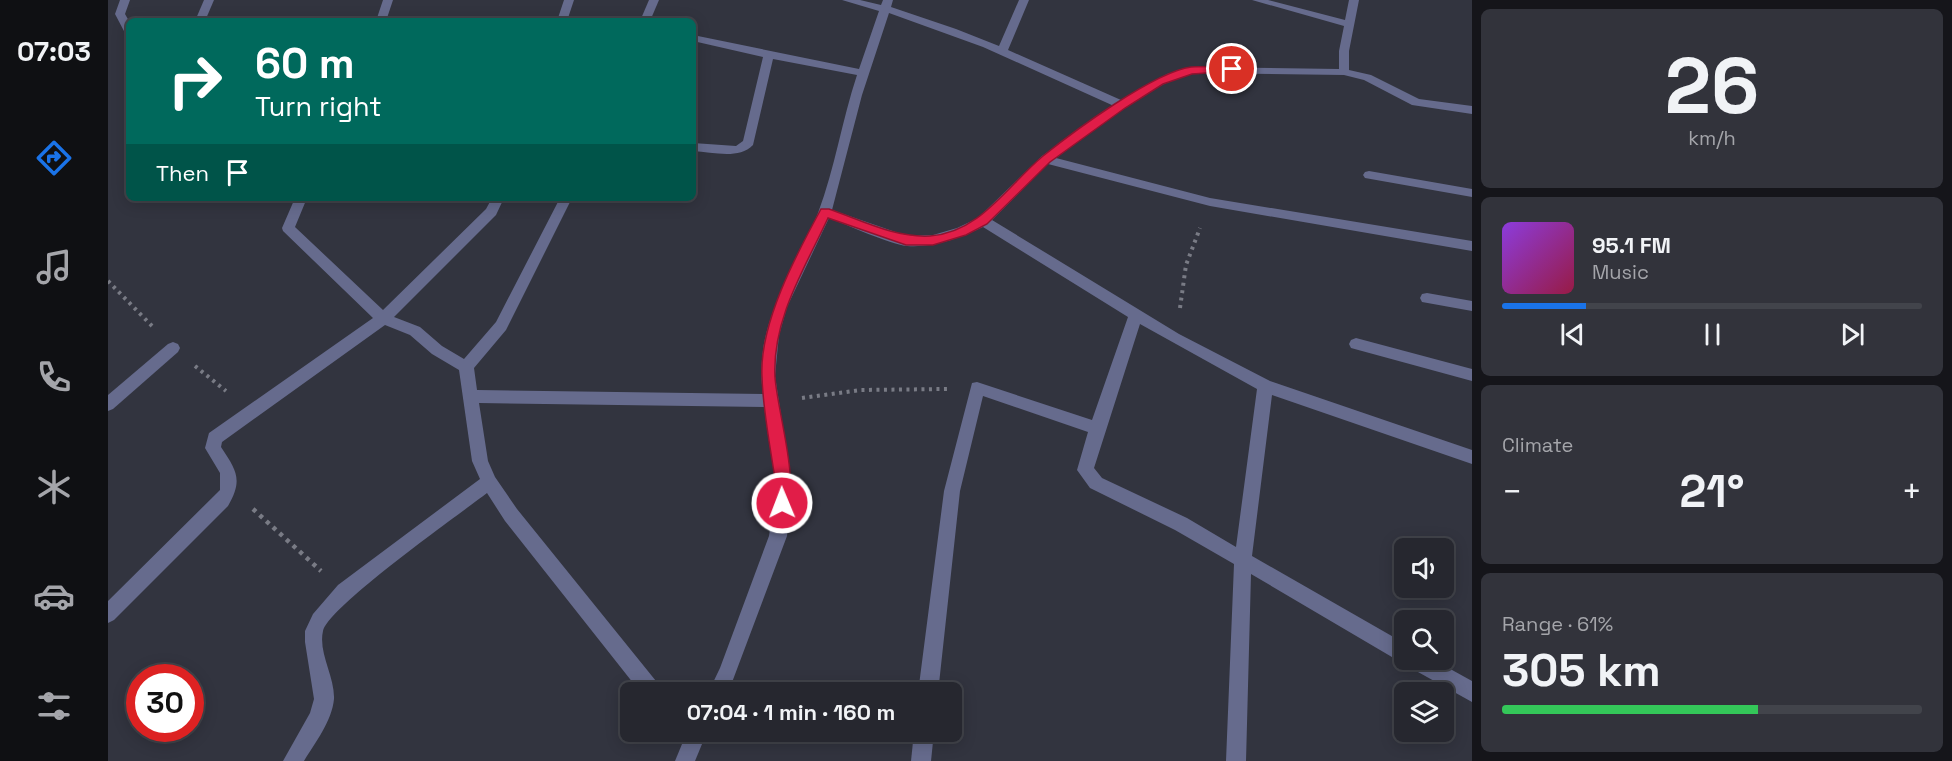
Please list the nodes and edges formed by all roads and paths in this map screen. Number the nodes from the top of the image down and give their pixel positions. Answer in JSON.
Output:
{"nodes":[{"id":1,"x":125,"y":0,"type":"edge"},
{"id":2,"x":209,"y":0,"type":"edge"},
{"id":3,"x":388,"y":0,"type":"edge"},
{"id":4,"x":568,"y":0,"type":"edge"},
{"id":5,"x":654,"y":0,"type":"edge"},
{"id":6,"x":847,"y":0,"type":"edge"},
{"id":7,"x":1024,"y":0,"type":"edge"},
{"id":8,"x":1257,"y":0,"type":"edge"},
{"id":9,"x":1354,"y":0,"type":"edge"},
{"id":10,"x":886,"y":4,"type":"edge"},
{"id":11,"x":123,"y":18,"type":"junction"},
{"id":12,"x":201,"y":18,"type":"edge"},
{"id":13,"x":382,"y":18,"type":"edge"},
{"id":14,"x":563,"y":18,"type":"edge"},
{"id":15,"x":646,"y":18,"type":"edge"},
{"id":16,"x":108,"y":23,"type":"edge"},
{"id":17,"x":126,"y":24,"type":"edge"},
{"id":18,"x":1350,"y":25,"type":"junction"},
{"id":19,"x":696,"y":39,"type":"edge"},
{"id":20,"x":1002,"y":51,"type":"junction"},
{"id":21,"x":769,"y":55,"type":"junction"},
{"id":22,"x":1344,"y":72,"type":"junction"},
{"id":23,"x":864,"y":73,"type":"junction"},
{"id":24,"x":1122,"y":105,"type":"junction"},
{"id":25,"x":1472,"y":110,"type":"edge"},
{"id":26,"x":696,"y":147,"type":"edge"},
{"id":27,"x":1046,"y":159,"type":"junction"},
{"id":28,"x":1370,"y":175,"type":"dead end"},
{"id":29,"x":1472,"y":193,"type":"edge"},
{"id":30,"x":301,"y":201,"type":"edge"},
{"id":31,"x":496,"y":201,"type":"edge"},
{"id":32,"x":564,"y":201,"type":"edge"},
{"id":33,"x":1210,"y":202,"type":"junction"},
{"id":34,"x":825,"y":212,"type":"junction"},
{"id":35,"x":983,"y":221,"type":"junction"},
{"id":36,"x":1472,"y":246,"type":"edge"},
{"id":37,"x":1427,"y":298,"type":"dead end"},
{"id":38,"x":1472,"y":306,"type":"edge"},
{"id":39,"x":1136,"y":315,"type":"junction"},
{"id":40,"x":383,"y":319,"type":"junction"},
{"id":41,"x":1174,"y":338,"type":"junction"},
{"id":42,"x":1356,"y":344,"type":"dead end"},
{"id":43,"x":173,"y":348,"type":"dead end"},
{"id":44,"x":465,"y":367,"type":"junction"},
{"id":45,"x":1472,"y":375,"type":"edge"},
{"id":46,"x":1265,"y":386,"type":"junction"},
{"id":47,"x":978,"y":388,"type":"junction"},
{"id":48,"x":471,"y":396,"type":"junction"},
{"id":49,"x":771,"y":401,"type":"junction"},
{"id":50,"x":108,"y":405,"type":"edge"},
{"id":51,"x":1096,"y":428,"type":"junction"},
{"id":52,"x":1472,"y":457,"type":"edge"},
{"id":53,"x":489,"y":482,"type":"junction"},
{"id":54,"x":230,"y":488,"type":"junction"},
{"id":55,"x":1243,"y":562,"type":"junction"},
{"id":56,"x":344,"y":591,"type":"junction"},
{"id":57,"x":108,"y":614,"type":"edge"},
{"id":58,"x":1394,"y":647,"type":"edge"},
{"id":59,"x":1434,"y":670,"type":"edge"},
{"id":60,"x":644,"y":682,"type":"edge"},
{"id":61,"x":724,"y":682,"type":"edge"},
{"id":62,"x":929,"y":682,"type":"edge"},
{"id":63,"x":1472,"y":692,"type":"edge"},
{"id":64,"x":923,"y":742,"type":"edge"},
{"id":65,"x":292,"y":761,"type":"edge"},
{"id":66,"x":921,"y":761,"type":"edge"},
{"id":67,"x":1236,"y":761,"type":"edge"}],
"edges":[{"from":1,"to":11,"type":"street"},
{"from":2,"to":12,"type":"street"},
{"from":3,"to":13,"type":"street"},
{"from":4,"to":14,"type":"street"},
{"from":5,"to":15,"type":"street"},
{"from":6,"to":10,"type":"street"},
{"from":7,"to":20,"type":"street"},
{"from":8,"to":18,"type":"street"},
{"from":9,"to":18,"type":"street"},
{"from":10,"to":20,"type":"street"},
{"from":10,"to":23,"type":"street"},
{"from":11,"to":16,"type":"street"},
{"from":11,"to":17,"type":"street"},
{"from":18,"to":22,"type":"street"},
{"from":19,"to":21,"type":"street"},
{"from":20,"to":24,"type":"street"},
{"from":21,"to":23,"type":"street"},
{"from":21,"to":26,"type":"street"},
{"from":22,"to":24,"type":"street"},
{"from":22,"to":25,"type":"street"},
{"from":23,"to":34,"type":"street"},
{"from":24,"to":27,"type":"street"},
{"from":27,"to":33,"type":"street"},
{"from":27,"to":35,"type":"street"},
{"from":28,"to":29,"type":"street"},
{"from":30,"to":40,"type":"street"},
{"from":31,"to":40,"type":"street"},
{"from":32,"to":44,"type":"street"},
{"from":33,"to":36,"type":"street"},
{"from":33,"to":41,"type":"path"},
{"from":34,"to":35,"type":"street"},
{"from":34,"to":49,"type":"street"},
{"from":35,"to":39,"type":"street"},
{"from":37,"to":38,"type":"street"},
{"from":39,"to":41,"type":"street"},
{"from":39,"to":51,"type":"street"},
{"from":40,"to":44,"type":"street"},
{"from":40,"to":54,"type":"street"},
{"from":41,"to":46,"type":"street"},
{"from":42,"to":45,"type":"street"},
{"from":43,"to":50,"type":"street"},
{"from":44,"to":48,"type":"street"},
{"from":46,"to":52,"type":"street"},
{"from":46,"to":55,"type":"street"},
{"from":47,"to":49,"type":"path"},
{"from":47,"to":51,"type":"street"},
{"from":47,"to":62,"type":"street"},
{"from":48,"to":49,"type":"street"},
{"from":48,"to":53,"type":"street"},
{"from":49,"to":61,"type":"street"},
{"from":51,"to":55,"type":"street"},
{"from":53,"to":56,"type":"street"},
{"from":53,"to":60,"type":"street"},
{"from":54,"to":56,"type":"path"},
{"from":54,"to":57,"type":"street"},
{"from":55,"to":58,"type":"street"},
{"from":55,"to":67,"type":"street"},
{"from":56,"to":65,"type":"street"},
{"from":59,"to":63,"type":"street"},
{"from":64,"to":66,"type":"street"}]}
